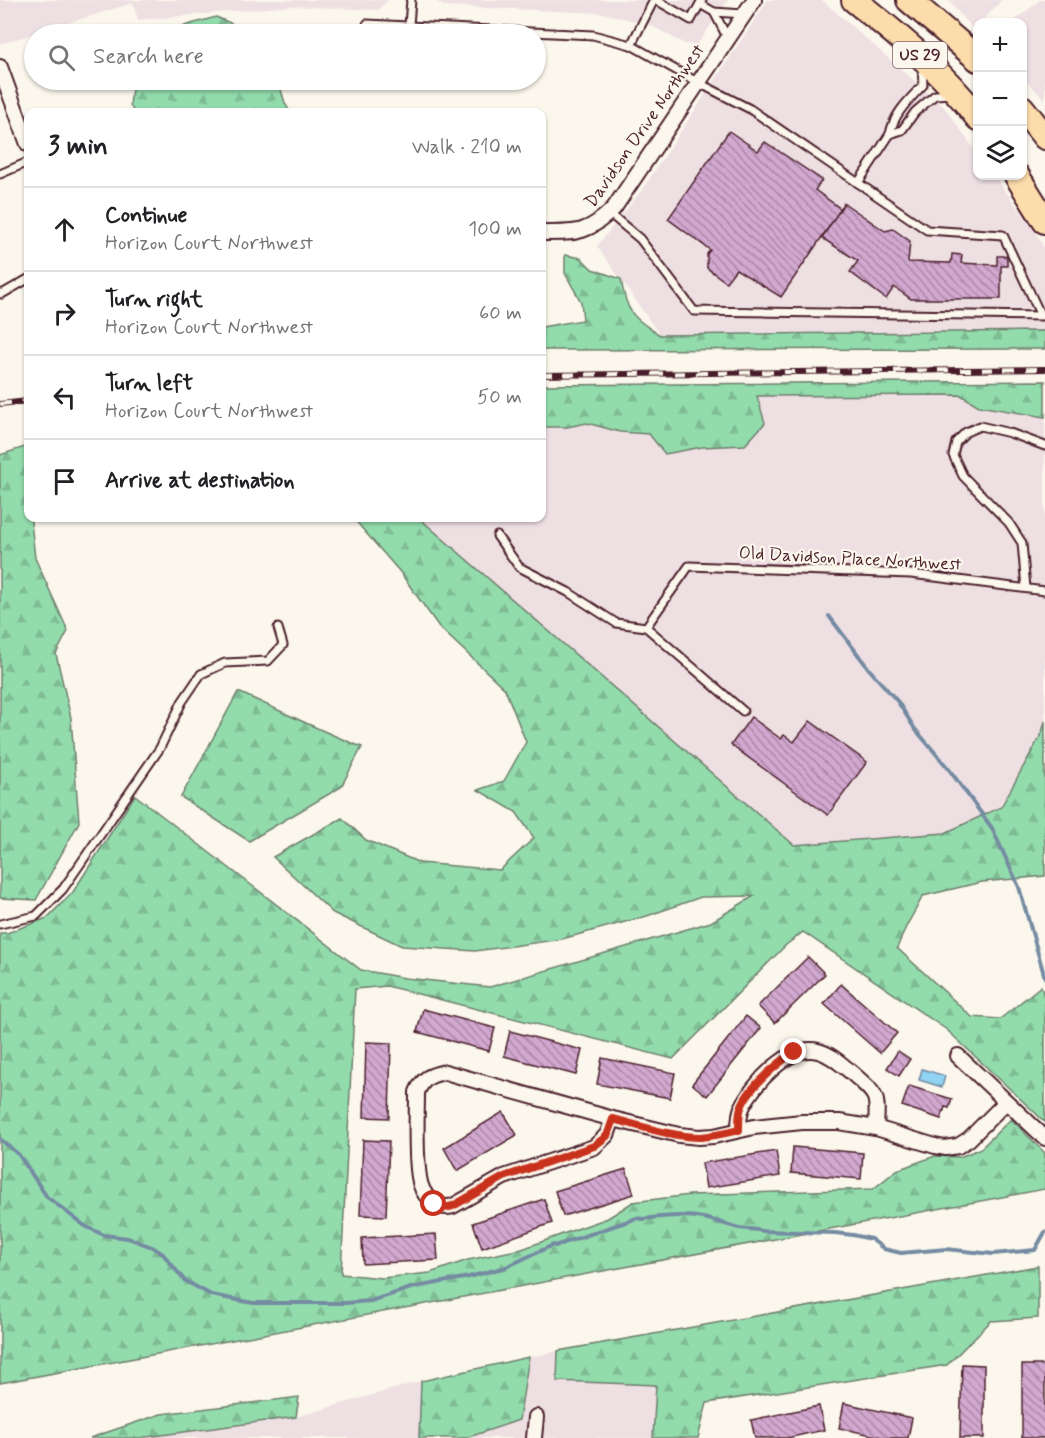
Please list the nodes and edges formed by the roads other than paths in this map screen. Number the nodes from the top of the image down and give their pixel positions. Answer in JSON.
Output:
{"nodes":[{"id":1,"x":411,"y":0,"type":"edge"},
{"id":2,"x":655,"y":0,"type":"edge"},
{"id":3,"x":754,"y":0,"type":"edge"},
{"id":4,"x":854,"y":0,"type":"edge"},
{"id":5,"x":909,"y":0,"type":"edge"},
{"id":6,"x":701,"y":2,"type":"edge"},
{"id":7,"x":714,"y":12,"type":"junction"},
{"id":8,"x":744,"y":14,"type":"junction"},
{"id":9,"x":409,"y":24,"type":"edge"},
{"id":10,"x":546,"y":32,"type":"edge"},
{"id":11,"x":728,"y":39,"type":"junction"},
{"id":12,"x":631,"y":45,"type":"junction"},
{"id":13,"x":973,"y":55,"type":"edge"},
{"id":14,"x":922,"y":58,"type":"junction"},
{"id":15,"x":0,"y":67,"type":"edge"},
{"id":16,"x":699,"y":83,"type":"junction"},
{"id":17,"x":957,"y":93,"type":"junction"},
{"id":18,"x":973,"y":112,"type":"edge"},
{"id":19,"x":1027,"y":113,"type":"edge"},
{"id":20,"x":24,"y":133,"type":"edge"},
{"id":21,"x":890,"y":134,"type":"junction"},
{"id":22,"x":1045,"y":137,"type":"edge"},
{"id":23,"x":24,"y":164,"type":"edge"},
{"id":24,"x":0,"y":174,"type":"edge"},
{"id":25,"x":1019,"y":180,"type":"edge"},
{"id":26,"x":858,"y":183,"type":"junction"},
{"id":27,"x":609,"y":213,"type":"junction"},
{"id":28,"x":1045,"y":221,"type":"edge"},
{"id":29,"x":546,"y":233,"type":"edge"},
{"id":30,"x":24,"y":281,"type":"edge"},
{"id":31,"x":1,"y":293,"type":"edge"},
{"id":32,"x":1045,"y":446,"type":"edge"},
{"id":33,"x":497,"y":536,"type":"dead end"},
{"id":34,"x":1026,"y":588,"type":"junction"},
{"id":35,"x":1045,"y":591,"type":"edge"},
{"id":36,"x":646,"y":627,"type":"junction"},
{"id":37,"x":278,"y":628,"type":"dead end"},
{"id":38,"x":743,"y":711,"type":"dead end"},
{"id":39,"x":0,"y":924,"type":"edge"},
{"id":40,"x":958,"y":1056,"type":"dead end"},
{"id":41,"x":1006,"y":1102,"type":"junction"},
{"id":42,"x":613,"y":1119,"type":"junction"},
{"id":43,"x":876,"y":1128,"type":"junction"},
{"id":44,"x":739,"y":1130,"type":"junction"},
{"id":45,"x":1045,"y":1138,"type":"edge"},
{"id":46,"x":536,"y":1417,"type":"dead end"},
{"id":47,"x":534,"y":1438,"type":"edge"}],
"edges":[{"from":1,"to":9,"type":"lane"},
{"from":2,"to":6,"type":"lane"},
{"from":2,"to":12,"type":"lane"},
{"from":3,"to":8,"type":"street","name":"Davidson Drive Northwest"},
{"from":4,"to":14,"type":"highway","number":"US 29"},
{"from":5,"to":13,"type":"highway","number":"US 29"},
{"from":6,"to":7,"type":"lane"},
{"from":7,"to":8,"type":"lane"},
{"from":7,"to":11,"type":"lane"},
{"from":8,"to":11,"type":"street","name":"Davidson Drive Northwest"},
{"from":10,"to":12,"type":"lane"},
{"from":11,"to":16,"type":"street","name":"Davidson Drive Northwest"},
{"from":12,"to":16,"type":"lane"},
{"from":14,"to":17,"type":"highway","number":"US 29"},
{"from":14,"to":21,"type":"lane"},
{"from":15,"to":20,"type":"street"},
{"from":16,"to":26,"type":"lane"},
{"from":16,"to":27,"type":"street","name":"Davidson Drive Northwest"},
{"from":17,"to":18,"type":"highway","number":"US 29"},
{"from":17,"to":21,"type":"lane"},
{"from":19,"to":22,"type":"highway"},
{"from":21,"to":26,"type":"lane"},
{"from":23,"to":24,"type":"lane"},
{"from":25,"to":28,"type":"highway"},
{"from":26,"to":27,"type":"lane"},
{"from":27,"to":29,"type":"street","name":"Davidson Drive Northwest"},
{"from":30,"to":31,"type":"lane"},
{"from":32,"to":34,"type":"lane"},
{"from":33,"to":36,"type":"lane"},
{"from":34,"to":35,"type":"lane","name":"Old Davidson Place Northwest"},
{"from":34,"to":36,"type":"lane","name":"Old Davidson Place Northwest"},
{"from":36,"to":38,"type":"lane"},
{"from":37,"to":39,"type":"lane"},
{"from":40,"to":41,"type":"street"},
{"from":41,"to":43,"type":"street"},
{"from":41,"to":45,"type":"street"},
{"from":42,"to":42,"type":"street"},
{"from":42,"to":44,"type":"street"},
{"from":43,"to":44,"type":"street"},
{"from":43,"to":44,"type":"street"},
{"from":46,"to":47,"type":"street"}]}
